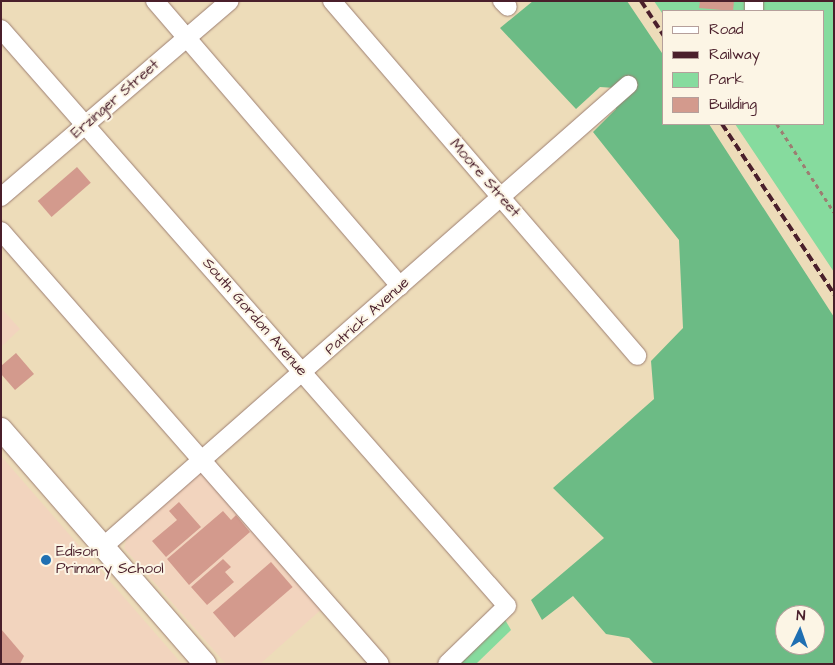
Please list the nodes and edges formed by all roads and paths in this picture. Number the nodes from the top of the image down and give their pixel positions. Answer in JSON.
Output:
{"nodes":[{"id":1,"x":155,"y":1,"type":"edge"},
{"id":2,"x":230,"y":1,"type":"edge"},
{"id":3,"x":332,"y":1,"type":"edge"},
{"id":4,"x":1,"y":29,"type":"edge"},
{"id":5,"x":187,"y":38,"type":"junction"},
{"id":6,"x":628,"y":85,"type":"dead end"},
{"id":7,"x":86,"y":124,"type":"junction"},
{"id":8,"x":778,"y":125,"type":"edge"},
{"id":9,"x":501,"y":196,"type":"junction"},
{"id":10,"x":1,"y":197,"type":"edge"},
{"id":11,"x":834,"y":212,"type":"edge"},
{"id":12,"x":1,"y":230,"type":"edge"},
{"id":13,"x":400,"y":286,"type":"junction"},
{"id":14,"x":637,"y":356,"type":"dead end"},
{"id":15,"x":304,"y":373,"type":"junction"},
{"id":16,"x":1,"y":429,"type":"edge"},
{"id":17,"x":203,"y":461,"type":"junction"},
{"id":18,"x":105,"y":545,"type":"junction"},
{"id":19,"x":205,"y":664,"type":"edge"},
{"id":20,"x":380,"y":664,"type":"edge"},
{"id":21,"x":448,"y":664,"type":"edge"}],
"edges":[{"from":1,"to":5,"type":"street"},
{"from":2,"to":5,"type":"street","name":"Erzinger Street"},
{"from":3,"to":9,"type":"street","name":"Moore Street"},
{"from":4,"to":7,"type":"street","name":"South Gordon Avenue"},
{"from":5,"to":7,"type":"street","name":"Erzinger Street"},
{"from":5,"to":13,"type":"street"},
{"from":6,"to":9,"type":"street","name":"Patrick Avenue"},
{"from":7,"to":10,"type":"street","name":"Erzinger Street"},
{"from":7,"to":15,"type":"street","name":"South Gordon Avenue"},
{"from":8,"to":11,"type":"path"},
{"from":9,"to":13,"type":"street","name":"Patrick Avenue"},
{"from":9,"to":14,"type":"street","name":"Moore Street"},
{"from":12,"to":17,"type":"street"},
{"from":13,"to":15,"type":"street","name":"Patrick Avenue"},
{"from":15,"to":17,"type":"street","name":"Patrick Avenue"},
{"from":15,"to":21,"type":"street","name":"South Gordon Avenue"},
{"from":16,"to":18,"type":"main road"},
{"from":17,"to":18,"type":"street","name":"Patrick Avenue"},
{"from":17,"to":20,"type":"street"},
{"from":18,"to":19,"type":"main road"}]}
